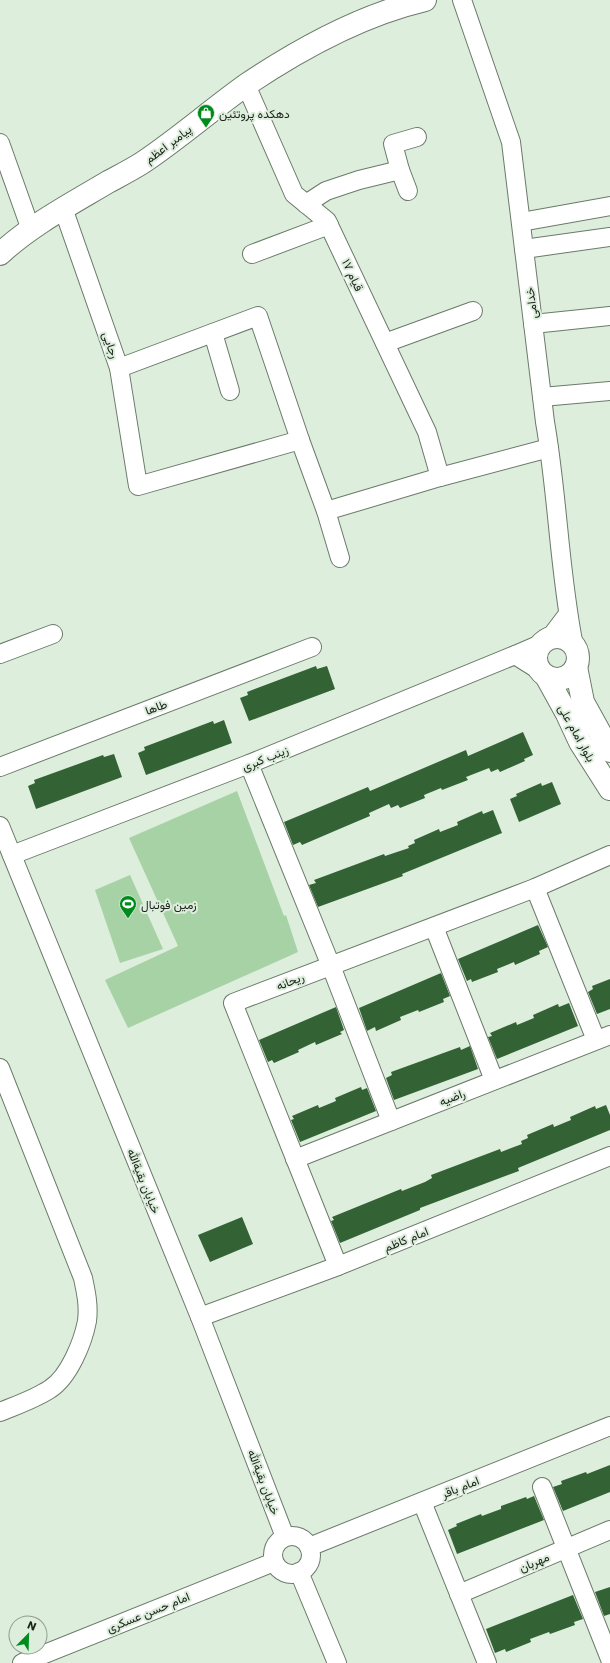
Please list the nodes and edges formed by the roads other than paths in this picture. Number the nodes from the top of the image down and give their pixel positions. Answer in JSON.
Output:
{"nodes":[{"id":1,"x":425,"y":0,"type":"edge"},
{"id":2,"x":462,"y":0,"type":"edge"},
{"id":3,"x":246,"y":86,"type":"junction"},
{"id":4,"x":416,"y":137,"type":"dead end"},
{"id":5,"x":0,"y":143,"type":"edge"},
{"id":6,"x":400,"y":170,"type":"junction"},
{"id":7,"x":408,"y":191,"type":"dead end"},
{"id":8,"x":306,"y":204,"type":"junction"},
{"id":9,"x":610,"y":206,"type":"edge"},
{"id":10,"x":63,"y":208,"type":"junction"},
{"id":11,"x":521,"y":222,"type":"junction"},
{"id":12,"x":329,"y":225,"type":"junction"},
{"id":13,"x":31,"y":230,"type":"junction"},
{"id":14,"x":610,"y":237,"type":"edge"},
{"id":15,"x":524,"y":249,"type":"junction"},
{"id":16,"x":0,"y":254,"type":"edge"},
{"id":17,"x":252,"y":254,"type":"dead end"},
{"id":18,"x":473,"y":311,"type":"dead end"},
{"id":19,"x":610,"y":316,"type":"edge"},
{"id":20,"x":533,"y":324,"type":"junction"},
{"id":21,"x":213,"y":333,"type":"junction"},
{"id":22,"x":385,"y":343,"type":"junction"},
{"id":23,"x":119,"y":368,"type":"junction"},
{"id":24,"x":230,"y":391,"type":"dead end"},
{"id":25,"x":610,"y":391,"type":"edge"},
{"id":26,"x":542,"y":397,"type":"junction"},
{"id":27,"x":300,"y":440,"type":"junction"},
{"id":28,"x":549,"y":448,"type":"junction"},
{"id":29,"x":440,"y":477,"type":"junction"},
{"id":30,"x":326,"y":510,"type":"junction"},
{"id":31,"x":340,"y":558,"type":"dead end"},
{"id":32,"x":568,"y":614,"type":"junction"},
{"id":33,"x":53,"y":634,"type":"dead end"},
{"id":34,"x":546,"y":640,"type":"junction"},
{"id":35,"x":312,"y":647,"type":"dead end"},
{"id":36,"x":0,"y":654,"type":"edge"},
{"id":37,"x":515,"y":655,"type":"junction"},
{"id":38,"x":575,"y":656,"type":"junction"},
{"id":39,"x":544,"y":674,"type":"junction"},
{"id":40,"x":610,"y":751,"type":"edge"},
{"id":41,"x":249,"y":764,"type":"junction"},
{"id":42,"x":0,"y":767,"type":"edge"},
{"id":43,"x":610,"y":789,"type":"edge"},
{"id":44,"x":0,"y":826,"type":"edge"},
{"id":45,"x":12,"y":855,"type":"junction"},
{"id":46,"x":610,"y":855,"type":"edge"},
{"id":47,"x":535,"y":888,"type":"junction"},
{"id":48,"x":434,"y":927,"type":"junction"},
{"id":49,"x":330,"y":966,"type":"junction"},
{"id":50,"x":603,"y":1038,"type":"edge"},
{"id":51,"x":0,"y":1068,"type":"edge"},
{"id":52,"x":494,"y":1080,"type":"junction"},
{"id":53,"x":391,"y":1121,"type":"junction"},
{"id":54,"x":610,"y":1156,"type":"edge"},
{"id":55,"x":295,"y":1158,"type":"junction"},
{"id":56,"x":338,"y":1266,"type":"junction"},
{"id":57,"x":200,"y":1317,"type":"junction"},
{"id":58,"x":0,"y":1412,"type":"edge"},
{"id":59,"x":610,"y":1426,"type":"edge"},
{"id":60,"x":542,"y":1487,"type":"dead end"},
{"id":61,"x":422,"y":1502,"type":"junction"},
{"id":62,"x":610,"y":1530,"type":"edge"},
{"id":63,"x":285,"y":1537,"type":"junction"},
{"id":64,"x":309,"y":1547,"type":"junction"},
{"id":65,"x":565,"y":1548,"type":"junction"},
{"id":66,"x":274,"y":1562,"type":"junction"},
{"id":67,"x":299,"y":1572,"type":"junction"},
{"id":68,"x":459,"y":1594,"type":"junction"},
{"id":69,"x":610,"y":1659,"type":"edge"},
{"id":70,"x":22,"y":1663,"type":"edge"},
{"id":71,"x":337,"y":1663,"type":"edge"},
{"id":72,"x":487,"y":1663,"type":"edge"}],
"edges":[{"from":1,"to":3,"type":"main road","name":"پیامبر اعظم"},
{"from":2,"to":11,"type":"street","name":"خدامی"},
{"from":3,"to":8,"type":"street","name":"قیام ۱۷"},
{"from":3,"to":10,"type":"main road","name":"پیامبر اعظم"},
{"from":4,"to":6,"type":"street"},
{"from":5,"to":13,"type":"street"},
{"from":6,"to":7,"type":"street"},
{"from":6,"to":8,"type":"street"},
{"from":8,"to":12,"type":"street","name":"قیام ۱۷"},
{"from":9,"to":11,"type":"street"},
{"from":10,"to":13,"type":"main road","name":"پیامبر اعظم"},
{"from":10,"to":23,"type":"street","name":"رجایی"},
{"from":11,"to":15,"type":"street","name":"خدامی"},
{"from":12,"to":17,"type":"street"},
{"from":12,"to":22,"type":"street","name":"قیام ۱۷"},
{"from":13,"to":16,"type":"main road","name":"پیامبر اعظم"},
{"from":14,"to":15,"type":"street"},
{"from":15,"to":20,"type":"street","name":"خدامی"},
{"from":18,"to":22,"type":"street"},
{"from":19,"to":20,"type":"street"},
{"from":20,"to":26,"type":"street","name":"خدامی"},
{"from":21,"to":23,"type":"street"},
{"from":21,"to":24,"type":"street"},
{"from":21,"to":27,"type":"street"},
{"from":22,"to":29,"type":"street","name":"قیام ۱۷"},
{"from":23,"to":27,"type":"street","name":"رجایی"},
{"from":25,"to":26,"type":"street"},
{"from":26,"to":28,"type":"street","name":"خدامی"},
{"from":27,"to":30,"type":"street"},
{"from":28,"to":29,"type":"street"},
{"from":28,"to":32,"type":"street","name":"خدامی"},
{"from":29,"to":30,"type":"street"},
{"from":30,"to":31,"type":"street"},
{"from":32,"to":34,"type":"street"},
{"from":32,"to":38,"type":"street","name":"خدامی"},
{"from":33,"to":36,"type":"street"},
{"from":34,"to":37,"type":"street","name":"زینب کبری"},
{"from":34,"to":38,"type":"main road"},
{"from":34,"to":39,"type":"main road"},
{"from":35,"to":42,"type":"street","name":"طاها"},
{"from":37,"to":39,"type":"street"},
{"from":37,"to":41,"type":"street","name":"زینب کبری"},
{"from":38,"to":39,"type":"main road"},
{"from":38,"to":40,"type":"main road","name":"بلوار امام علی"},
{"from":39,"to":43,"type":"main road","name":"بلوار امام علی"},
{"from":41,"to":45,"type":"street","name":"زینب کبری"},
{"from":41,"to":49,"type":"street"},
{"from":44,"to":45,"type":"street","name":"خیابان بقیةالله"},
{"from":45,"to":57,"type":"street","name":"خیابان بقیةالله"},
{"from":46,"to":47,"type":"street","name":"ریحانه"},
{"from":47,"to":48,"type":"street","name":"ریحانه"},
{"from":47,"to":50,"type":"street"},
{"from":48,"to":49,"type":"street","name":"ریحانه"},
{"from":48,"to":52,"type":"street"},
{"from":49,"to":53,"type":"street"},
{"from":49,"to":55,"type":"street","name":"ریحانه"},
{"from":50,"to":52,"type":"street","name":"راضیه"},
{"from":51,"to":58,"type":"street"},
{"from":52,"to":53,"type":"street","name":"راضیه"},
{"from":53,"to":55,"type":"street","name":"راضیه"},
{"from":54,"to":56,"type":"street","name":"امام کاظم"},
{"from":55,"to":56,"type":"street","name":"ریحانه"},
{"from":56,"to":57,"type":"street","name":"امام کاظم"},
{"from":57,"to":63,"type":"street","name":"خیابان بقیةالله"},
{"from":59,"to":61,"type":"street","name":"امام باقر"},
{"from":60,"to":65,"type":"street"},
{"from":61,"to":64,"type":"street","name":"امام باقر"},
{"from":61,"to":68,"type":"street"},
{"from":62,"to":65,"type":"street","name":"مهربان"},
{"from":63,"to":64,"type":"street"},
{"from":63,"to":66,"type":"street"},
{"from":64,"to":67,"type":"street"},
{"from":65,"to":68,"type":"street","name":"مهربان"},
{"from":65,"to":69,"type":"street"},
{"from":66,"to":67,"type":"street"},
{"from":66,"to":70,"type":"street","name":"امام حسن عسکری"},
{"from":67,"to":71,"type":"street"},
{"from":68,"to":72,"type":"street"}]}
